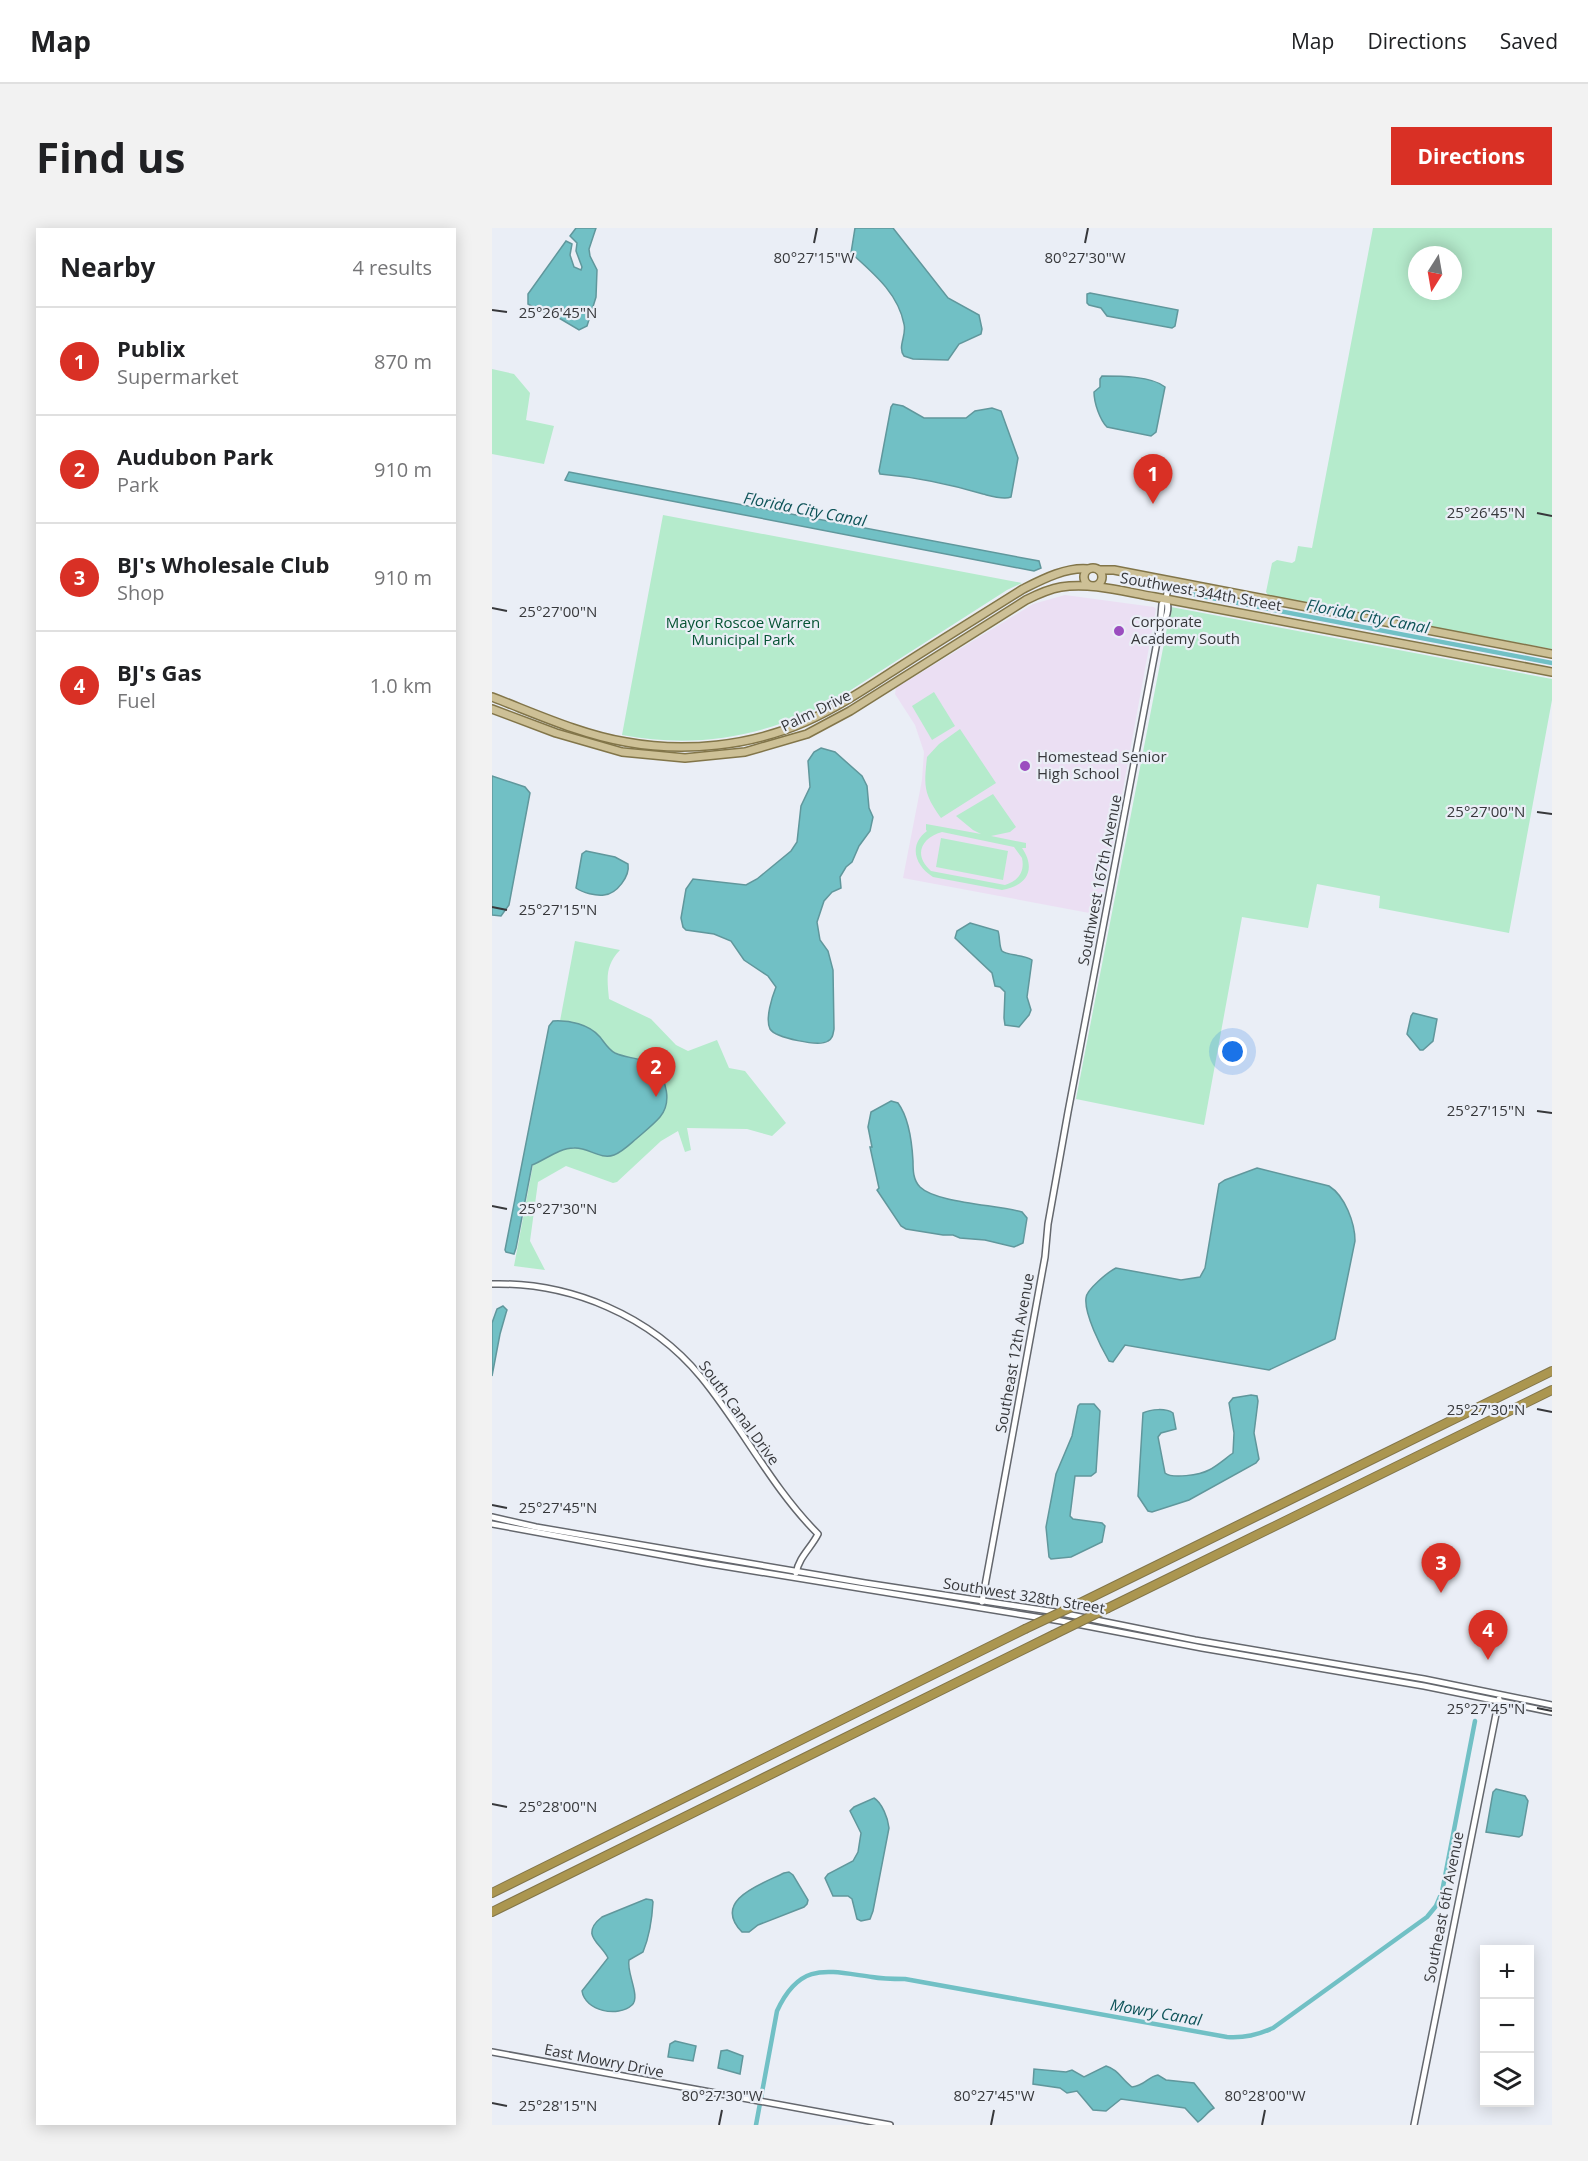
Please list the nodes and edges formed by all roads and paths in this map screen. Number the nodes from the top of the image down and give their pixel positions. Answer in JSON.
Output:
{"nodes":[{"id":1,"x":1088,"y":569,"type":"junction"},
{"id":2,"x":1099,"y":570,"type":"junction"},
{"id":3,"x":1044,"y":579,"type":"junction"},
{"id":4,"x":1169,"y":580,"type":"junction"},
{"id":5,"x":1093,"y":587,"type":"junction"},
{"id":6,"x":1048,"y":590,"type":"junction"},
{"id":7,"x":1166,"y":599,"type":"junction"},
{"id":8,"x":1552,"y":654,"type":"edge"},
{"id":9,"x":1552,"y":672,"type":"edge"},
{"id":10,"x":492,"y":697,"type":"edge"},
{"id":11,"x":492,"y":709,"type":"edge"},
{"id":12,"x":1070,"y":1103,"type":"joint"},
{"id":13,"x":492,"y":1284,"type":"edge"},
{"id":14,"x":1552,"y":1371,"type":"edge"},
{"id":15,"x":1552,"y":1390,"type":"edge"},
{"id":16,"x":492,"y":1517,"type":"edge"},
{"id":17,"x":492,"y":1524,"type":"edge"},
{"id":18,"x":796,"y":1571,"type":"junction"},
{"id":19,"x":795,"y":1578,"type":"junction"},
{"id":20,"x":982,"y":1601,"type":"junction"},
{"id":21,"x":981,"y":1608,"type":"junction"},
{"id":22,"x":1500,"y":1694,"type":"junction"},
{"id":23,"x":1499,"y":1701,"type":"junction"},
{"id":24,"x":1552,"y":1705,"type":"edge"},
{"id":25,"x":1552,"y":1712,"type":"edge"},
{"id":26,"x":492,"y":1893,"type":"edge"},
{"id":27,"x":492,"y":1912,"type":"edge"},
{"id":28,"x":492,"y":2052,"type":"edge"},
{"id":29,"x":879,"y":2124,"type":"edge"},
{"id":30,"x":890,"y":2125,"type":"edge"},
{"id":31,"x":1414,"y":2125,"type":"edge"}],
"edges":[{"from":1,"to":2,"type":"main road"},
{"from":1,"to":3,"type":"main road","name":"Palm Drive"},
{"from":1,"to":5,"type":"main road"},
{"from":2,"to":4,"type":"main road","name":"Southwest 344th Street"},
{"from":2,"to":5,"type":"main road"},
{"from":3,"to":6,"type":"main road"},
{"from":3,"to":10,"type":"main road","name":"Palm Drive"},
{"from":4,"to":7,"type":"street","name":"Southwest 167th Avenue"},
{"from":4,"to":8,"type":"main road","name":"Southwest 344th Street"},
{"from":5,"to":6,"type":"main road","name":"Palm Drive"},
{"from":5,"to":7,"type":"main road","name":"Southwest 344th Street"},
{"from":6,"to":11,"type":"main road","name":"Palm Drive"},
{"from":7,"to":9,"type":"main road","name":"Southwest 344th Street"},
{"from":7,"to":12,"type":"street","name":"Southwest 167th Avenue"},
{"from":12,"to":20,"type":"street","name":"Southeast 12th Avenue"},
{"from":13,"to":18,"type":"street","name":"South Canal Drive"},
{"from":14,"to":26,"type":"highway","bridge":true},
{"from":15,"to":27,"type":"highway","bridge":true},
{"from":16,"to":18,"type":"street","name":"Southwest 328th Street"},
{"from":17,"to":19,"type":"street","name":"Southwest 328th Street"},
{"from":18,"to":19,"type":"street"},
{"from":18,"to":20,"type":"street","name":"Southwest 328th Street"},
{"from":19,"to":21,"type":"street","name":"Southwest 328th Street"},
{"from":20,"to":21,"type":"street","name":"Southeast 12th Avenue"},
{"from":20,"to":22,"type":"street","name":"Southwest 328th Street"},
{"from":21,"to":23,"type":"street","name":"Southwest 328th Street"},
{"from":22,"to":23,"type":"street","name":"Southeast 6th Avenue"},
{"from":22,"to":24,"type":"street","name":"Southwest 328th Street"},
{"from":23,"to":25,"type":"street","name":"Southwest 328th Street"},
{"from":23,"to":31,"type":"street","name":"Southeast 6th Avenue"},
{"from":28,"to":29,"type":"street","name":"East Mowry Drive"},
{"from":29,"to":30,"type":"street","name":"East Mowry Drive"}]}
